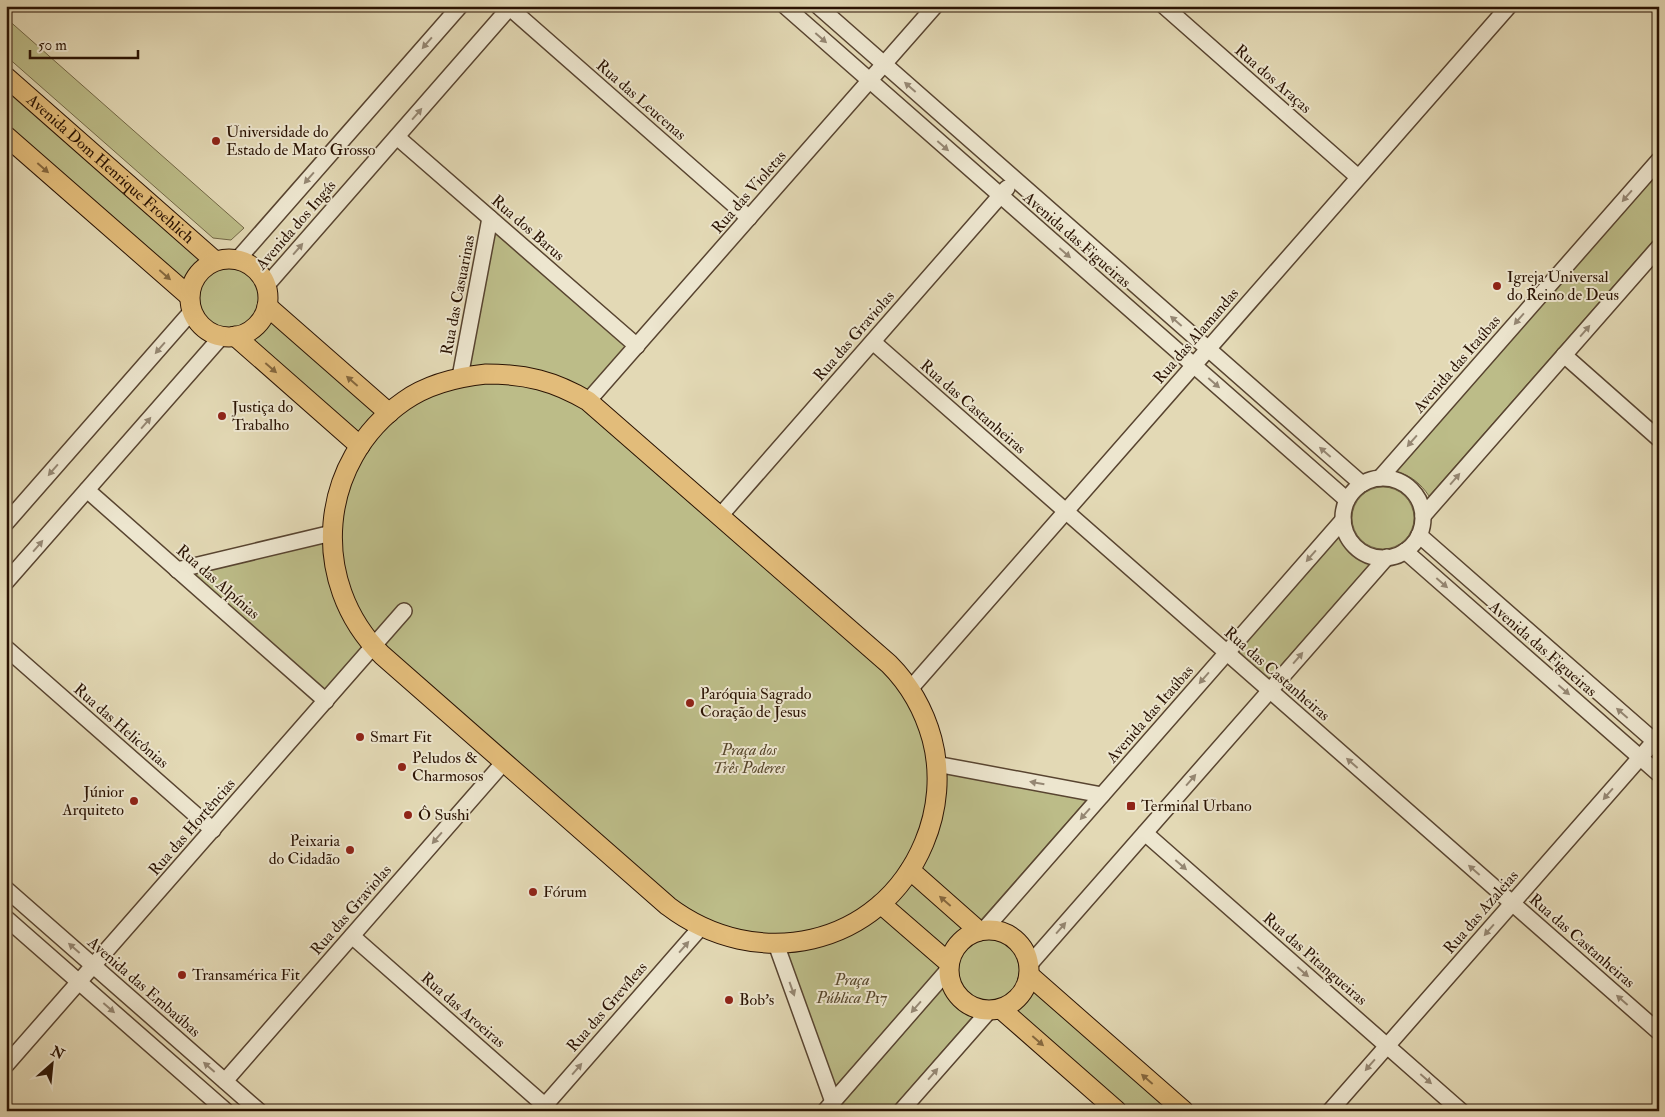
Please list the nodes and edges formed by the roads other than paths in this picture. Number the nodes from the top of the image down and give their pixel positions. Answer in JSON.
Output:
{"nodes":[{"id":1,"x":460,"y":6,"type":"edge"},
{"id":2,"x":785,"y":6,"type":"edge"},
{"id":3,"x":818,"y":6,"type":"edge"},
{"id":4,"x":935,"y":6,"type":"edge"},
{"id":5,"x":1164,"y":6,"type":"edge"},
{"id":6,"x":1509,"y":6,"type":"edge"},
{"id":7,"x":511,"y":7,"type":"edge"},
{"id":8,"x":884,"y":64,"type":"junction"},
{"id":9,"x":6,"y":77,"type":"edge"},
{"id":10,"x":870,"y":81,"type":"junction"},
{"id":11,"x":6,"y":136,"type":"edge"},
{"id":12,"x":397,"y":136,"type":"junction"},
{"id":13,"x":1659,"y":160,"type":"edge"},
{"id":14,"x":1358,"y":177,"type":"junction"},
{"id":15,"x":1015,"y":180,"type":"junction"},
{"id":16,"x":1001,"y":196,"type":"junction"},
{"id":17,"x":490,"y":218,"type":"junction"},
{"id":18,"x":749,"y":218,"type":"junction"},
{"id":19,"x":1659,"y":247,"type":"edge"},
{"id":20,"x":238,"y":259,"type":"junction"},
{"id":21,"x":215,"y":261,"type":"junction"},
{"id":22,"x":266,"y":286,"type":"junction"},
{"id":23,"x":190,"y":304,"type":"junction"},
{"id":24,"x":267,"y":306,"type":"junction"},
{"id":25,"x":228,"y":336,"type":"junction"},
{"id":26,"x":872,"y":342,"type":"junction"},
{"id":27,"x":637,"y":346,"type":"junction"},
{"id":28,"x":1208,"y":349,"type":"junction"},
{"id":29,"x":1564,"y":354,"type":"junction"},
{"id":30,"x":1194,"y":365,"type":"junction"},
{"id":31,"x":460,"y":377,"type":"junction"},
{"id":32,"x":588,"y":401,"type":"junction"},
{"id":33,"x":389,"y":413,"type":"junction"},
{"id":34,"x":1659,"y":439,"type":"edge"},
{"id":35,"x":360,"y":446,"type":"junction"},
{"id":36,"x":1380,"y":478,"type":"junction"},
{"id":37,"x":1362,"y":484,"type":"junction"},
{"id":38,"x":87,"y":490,"type":"junction"},
{"id":39,"x":1347,"y":500,"type":"junction"},
{"id":40,"x":1066,"y":511,"type":"junction"},
{"id":41,"x":720,"y":516,"type":"junction"},
{"id":42,"x":1423,"y":516,"type":"junction"},
{"id":43,"x":1343,"y":520,"type":"junction"},
{"id":44,"x":6,"y":523,"type":"edge"},
{"id":45,"x":332,"y":533,"type":"junction"},
{"id":46,"x":1419,"y":535,"type":"junction"},
{"id":47,"x":1405,"y":551,"type":"junction"},
{"id":48,"x":1387,"y":557,"type":"junction"},
{"id":49,"x":177,"y":570,"type":"junction"},
{"id":50,"x":6,"y":582,"type":"edge"},
{"id":51,"x":404,"y":612,"type":"dead end"},
{"id":52,"x":374,"y":646,"type":"junction"},
{"id":53,"x":6,"y":648,"type":"edge"},
{"id":54,"x":1227,"y":653,"type":"junction"},
{"id":55,"x":910,"y":689,"type":"junction"},
{"id":56,"x":1270,"y":690,"type":"junction"},
{"id":57,"x":326,"y":701,"type":"junction"},
{"id":58,"x":1657,"y":740,"type":"edge"},
{"id":59,"x":1640,"y":758,"type":"junction"},
{"id":60,"x":504,"y":762,"type":"junction"},
{"id":61,"x":936,"y":764,"type":"junction"},
{"id":62,"x":1659,"y":774,"type":"edge"},
{"id":63,"x":1102,"y":795,"type":"junction"},
{"id":64,"x":213,"y":830,"type":"junction"},
{"id":65,"x":1145,"y":833,"type":"junction"},
{"id":66,"x":910,"y":870,"type":"junction"},
{"id":67,"x":6,"y":889,"type":"edge"},
{"id":68,"x":881,"y":904,"type":"junction"},
{"id":69,"x":1512,"y":904,"type":"junction"},
{"id":70,"x":6,"y":918,"type":"edge"},
{"id":71,"x":701,"y":927,"type":"junction"},
{"id":72,"x":981,"y":931,"type":"junction"},
{"id":73,"x":352,"y":936,"type":"junction"},
{"id":74,"x":776,"y":944,"type":"junction"},
{"id":75,"x":94,"y":966,"type":"junction"},
{"id":76,"x":949,"y":967,"type":"junction"},
{"id":77,"x":1029,"y":970,"type":"junction"},
{"id":78,"x":79,"y":982,"type":"junction"},
{"id":79,"x":995,"y":1010,"type":"junction"},
{"id":80,"x":1659,"y":1032,"type":"edge"},
{"id":81,"x":1387,"y":1046,"type":"junction"},
{"id":82,"x":6,"y":1065,"type":"edge"},
{"id":83,"x":225,"y":1081,"type":"junction"},
{"id":84,"x":829,"y":1106,"type":"edge"},
{"id":85,"x":545,"y":1109,"type":"edge"},
{"id":86,"x":226,"y":1111,"type":"edge"},
{"id":87,"x":259,"y":1111,"type":"edge"},
{"id":88,"x":901,"y":1111,"type":"edge"},
{"id":89,"x":1117,"y":1111,"type":"edge"},
{"id":90,"x":1184,"y":1111,"type":"edge"},
{"id":91,"x":1330,"y":1111,"type":"edge"},
{"id":92,"x":1461,"y":1111,"type":"edge"}],
"edges":[{"from":1,"to":20,"type":"street","name":"Avenida dos Ingás","one_way":true},
{"from":2,"to":10,"type":"street","name":"Avenida das Figueiras","one_way":true},
{"from":3,"to":8,"type":"street","name":"Avenida das Figueiras"},
{"from":4,"to":8,"type":"street","name":"Rua das Violetas"},
{"from":5,"to":14,"type":"street","name":"Rua dos Araças"},
{"from":6,"to":14,"type":"street","name":"Rua das Alamandas"},
{"from":12,"to":7,"type":"street","name":"Avenida dos Ingás","one_way":true},
{"from":7,"to":18,"type":"street","name":"Rua das Leucenas"},
{"from":8,"to":10,"type":"street","name":"Rua das Violetas"},
{"from":15,"to":8,"type":"street","name":"Avenida das Figueiras","one_way":true},
{"from":9,"to":21,"type":"main road","name":"Avenida Dom Henrique Froehlich"},
{"from":10,"to":16,"type":"street","name":"Avenida das Figueiras","one_way":true},
{"from":10,"to":18,"type":"street","name":"Rua das Violetas"},
{"from":11,"to":23,"type":"main road","one_way":true},
{"from":12,"to":17,"type":"street","name":"Rua dos Barus"},
{"from":22,"to":12,"type":"street","name":"Avenida dos Ingás","one_way":true},
{"from":13,"to":36,"type":"street","name":"Avenida das Itaúbas","one_way":true},
{"from":14,"to":28,"type":"street","name":"Rua das Alamandas"},
{"from":15,"to":16,"type":"street","name":"Rua das Graviolas"},
{"from":28,"to":15,"type":"street","name":"Avenida das Figueiras","one_way":true},
{"from":16,"to":26,"type":"street","name":"Rua das Graviolas"},
{"from":16,"to":30,"type":"street","name":"Avenida das Figueiras","one_way":true},
{"from":17,"to":27,"type":"street","name":"Rua dos Barus"},
{"from":17,"to":31,"type":"street","name":"Rua das Casuarinas"},
{"from":18,"to":27,"type":"street","name":"Rua das Violetas"},
{"from":29,"to":19,"type":"street","one_way":true},
{"from":20,"to":21,"type":"main road"},
{"from":20,"to":22,"type":"main road"},
{"from":21,"to":23,"type":"main road"},
{"from":22,"to":24,"type":"main road"},
{"from":23,"to":25,"type":"main road"},
{"from":23,"to":44,"type":"street","one_way":true},
{"from":24,"to":25,"type":"main road"},
{"from":33,"to":24,"type":"main road","one_way":true},
{"from":25,"to":35,"type":"main road","one_way":true},
{"from":38,"to":25,"type":"street","one_way":true},
{"from":26,"to":40,"type":"street","name":"Rua das Castanheiras"},
{"from":26,"to":41,"type":"street","name":"Rua das Graviolas"},
{"from":27,"to":32,"type":"street","name":"Rua das Violetas"},
{"from":28,"to":30,"type":"street","name":"Rua das Alamandas"},
{"from":37,"to":28,"type":"street","name":"Avenida das Figueiras","one_way":true},
{"from":29,"to":34,"type":"street"},
{"from":42,"to":29,"type":"street","one_way":true},
{"from":30,"to":39,"type":"street","name":"Avenida das Figueiras","one_way":true},
{"from":30,"to":40,"type":"street","name":"Rua das Alamandas"},
{"from":31,"to":32,"type":"main road"},
{"from":31,"to":33,"type":"main road"},
{"from":32,"to":41,"type":"main road"},
{"from":33,"to":35,"type":"main road"},
{"from":35,"to":45,"type":"main road"},
{"from":36,"to":37,"type":"street"},
{"from":36,"to":42,"type":"street"},
{"from":37,"to":39,"type":"street"},
{"from":38,"to":49,"type":"street","name":"Rua das Alpínias"},
{"from":50,"to":38,"type":"street","one_way":true},
{"from":39,"to":43,"type":"street"},
{"from":40,"to":54,"type":"street","name":"Rua das Castanheiras"},
{"from":40,"to":55,"type":"street","name":"Rua das Alamandas"},
{"from":41,"to":55,"type":"main road"},
{"from":42,"to":46,"type":"street"},
{"from":43,"to":48,"type":"street"},
{"from":43,"to":54,"type":"street","name":"Avenida das Itaúbas","one_way":true},
{"from":45,"to":49,"type":"street"},
{"from":45,"to":52,"type":"main road"},
{"from":46,"to":47,"type":"street"},
{"from":58,"to":46,"type":"street","name":"Avenida das Figueiras","one_way":true},
{"from":47,"to":48,"type":"street"},
{"from":47,"to":59,"type":"street","name":"Avenida das Figueiras","one_way":true},
{"from":56,"to":48,"type":"street","one_way":true},
{"from":49,"to":57,"type":"street","name":"Rua das Alpínias"},
{"from":51,"to":52,"type":"street","name":"Rua das Hortências"},
{"from":52,"to":57,"type":"street","name":"Rua das Hortências"},
{"from":52,"to":60,"type":"main road"},
{"from":53,"to":64,"type":"street","name":"Rua das Helicônias"},
{"from":54,"to":56,"type":"street","name":"Rua das Castanheiras"},
{"from":54,"to":63,"type":"street","name":"Avenida das Itaúbas","one_way":true},
{"from":55,"to":61,"type":"main road"},
{"from":65,"to":56,"type":"street","one_way":true},
{"from":69,"to":56,"type":"street","name":"Rua das Castanheiras","one_way":true},
{"from":57,"to":64,"type":"street","name":"Rua das Hortências"},
{"from":58,"to":59,"type":"street","name":"Rua das Azaleias"},
{"from":59,"to":62,"type":"street","name":"Avenida das Figueiras"},
{"from":59,"to":69,"type":"street","name":"Rua das Azaleias","one_way":true},
{"from":60,"to":71,"type":"main road"},
{"from":60,"to":73,"type":"street","name":"Rua das Graviolas","one_way":true},
{"from":63,"to":61,"type":"street","one_way":true},
{"from":61,"to":66,"type":"main road"},
{"from":63,"to":72,"type":"street","name":"Avenida das Itaúbas","one_way":true},
{"from":64,"to":75,"type":"street","name":"Rua das Hortências"},
{"from":77,"to":65,"type":"street","one_way":true},
{"from":65,"to":81,"type":"street","name":"Rua das Pitangueiras","one_way":true},
{"from":66,"to":68,"type":"main road"},
{"from":72,"to":66,"type":"main road","one_way":true},
{"from":75,"to":67,"type":"street","name":"Avenida das Embaúbas","one_way":true},
{"from":68,"to":74,"type":"main road"},
{"from":68,"to":76,"type":"main road"},
{"from":80,"to":69,"type":"street","name":"Rua das Castanheiras","one_way":true},
{"from":69,"to":81,"type":"street","name":"Rua das Azaleias","one_way":true},
{"from":70,"to":78,"type":"street"},
{"from":71,"to":74,"type":"main road"},
{"from":85,"to":71,"type":"street","name":"Rua das Grevíleas","one_way":true},
{"from":72,"to":76,"type":"main road"},
{"from":72,"to":77,"type":"main road"},
{"from":73,"to":83,"type":"street","name":"Rua das Graviolas"},
{"from":73,"to":85,"type":"street","name":"Rua das Aroeiras"},
{"from":74,"to":84,"type":"street","one_way":true},
{"from":75,"to":78,"type":"street","name":"Rua das Hortências"},
{"from":83,"to":75,"type":"street","name":"Avenida das Embaúbas","one_way":true},
{"from":76,"to":79,"type":"main road"},
{"from":76,"to":84,"type":"street","one_way":true},
{"from":77,"to":79,"type":"main road"},
{"from":90,"to":77,"type":"main road","one_way":true},
{"from":78,"to":82,"type":"street","name":"Rua das Hortências"},
{"from":78,"to":86,"type":"street","one_way":true},
{"from":88,"to":79,"type":"street","one_way":true},
{"from":79,"to":89,"type":"main road","one_way":true},
{"from":81,"to":91,"type":"street","name":"Rua das Azaleias","one_way":true},
{"from":81,"to":92,"type":"street","name":"Rua das Pitangueiras","one_way":true},
{"from":83,"to":87,"type":"street","name":"Avenida das Embaúbas"}]}
